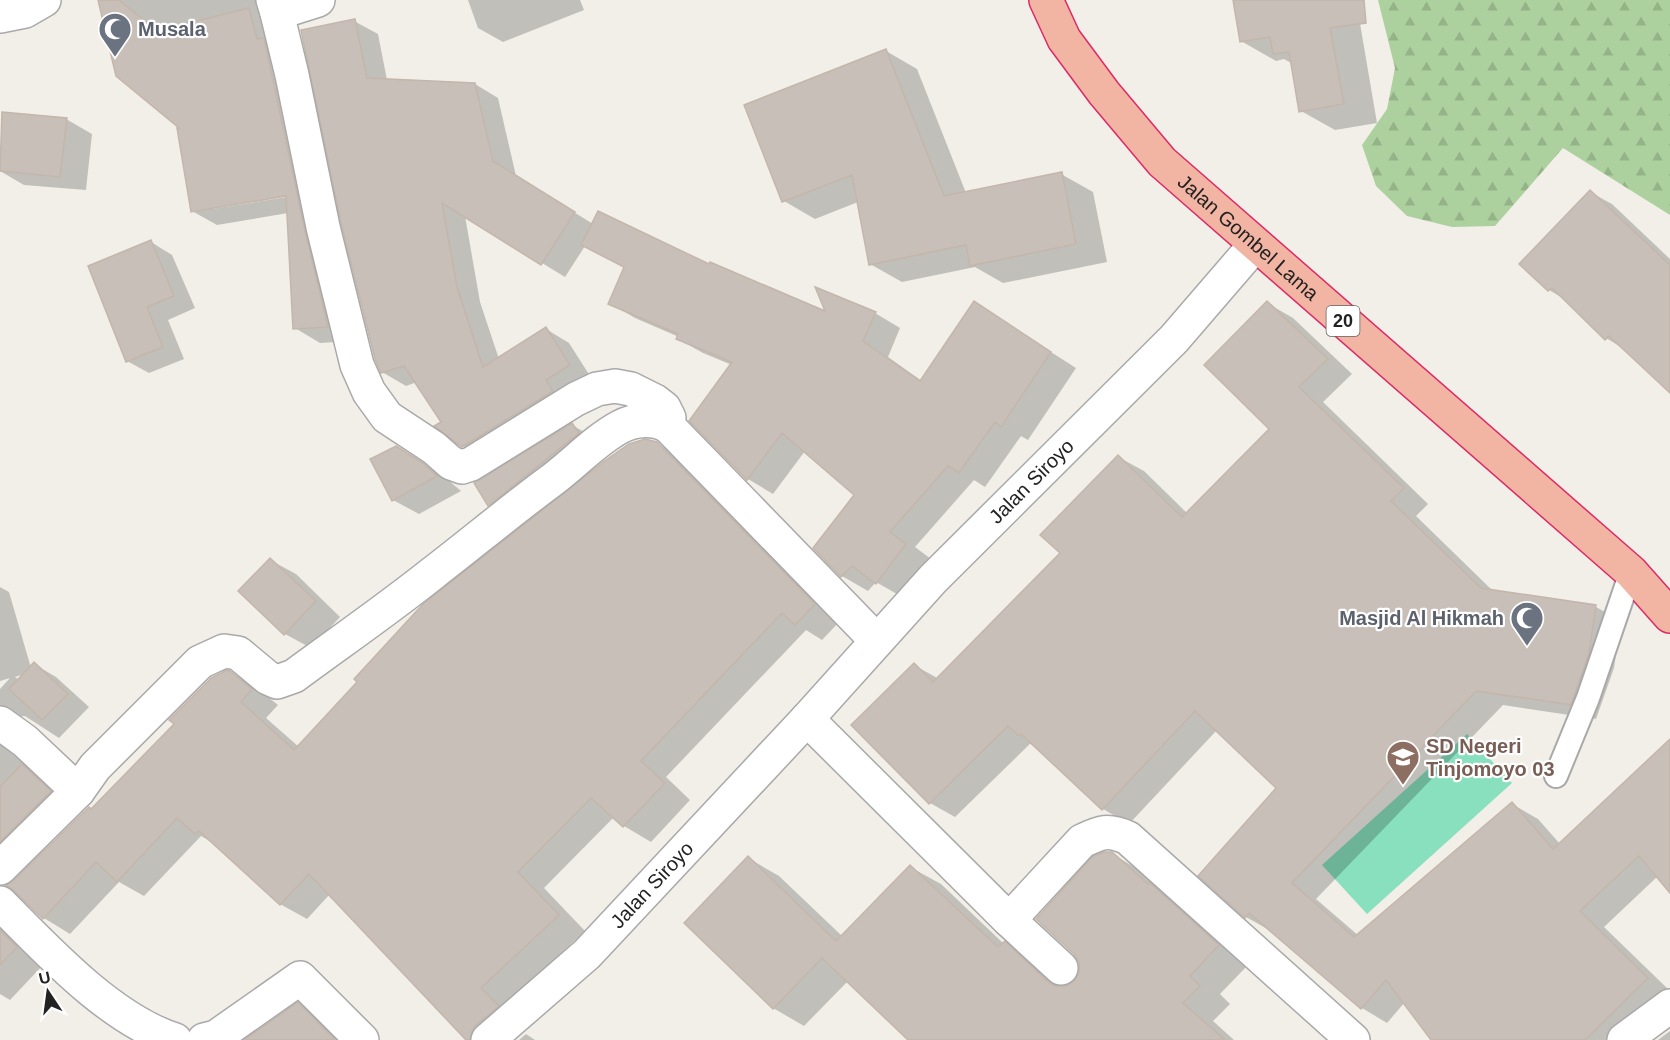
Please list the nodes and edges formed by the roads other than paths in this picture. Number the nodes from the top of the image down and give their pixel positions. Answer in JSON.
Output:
{"nodes":[{"id":1,"x":44,"y":0,"type":"edge"},
{"id":2,"x":318,"y":0,"type":"edge"},
{"id":3,"x":1046,"y":0,"type":"edge"},
{"id":4,"x":275,"y":6,"type":"edge"},
{"id":5,"x":0,"y":16,"type":"edge"},
{"id":6,"x":1255,"y":245,"type":"junction"},
{"id":7,"x":668,"y":426,"type":"junction"},
{"id":8,"x":1631,"y":572,"type":"junction"},
{"id":9,"x":1670,"y":616,"type":"edge"},
{"id":10,"x":877,"y":641,"type":"junction"},
{"id":11,"x":807,"y":719,"type":"junction"},
{"id":12,"x":0,"y":723,"type":"edge"},
{"id":13,"x":1556,"y":776,"type":"dead end"},
{"id":14,"x":78,"y":791,"type":"junction"},
{"id":15,"x":0,"y":868,"type":"edge"},
{"id":16,"x":0,"y":903,"type":"edge"},
{"id":17,"x":1009,"y":920,"type":"junction"},
{"id":18,"x":1061,"y":968,"type":"dead end"},
{"id":19,"x":1670,"y":1006,"type":"edge"},
{"id":20,"x":176,"y":1040,"type":"edge"},
{"id":21,"x":204,"y":1040,"type":"edge"},
{"id":22,"x":362,"y":1040,"type":"edge"},
{"id":23,"x":488,"y":1040,"type":"edge"},
{"id":24,"x":1353,"y":1040,"type":"edge"},
{"id":25,"x":1624,"y":1040,"type":"edge"}],
"edges":[{"from":1,"to":5,"type":"street"},
{"from":2,"to":4,"type":"street"},
{"from":3,"to":6,"type":"highway","name":"Jalan Gombel Lama","number":"20"},
{"from":4,"to":7,"type":"street"},
{"from":6,"to":8,"type":"highway","name":"Jalan Gombel Lama","number":"20"},
{"from":6,"to":10,"type":"street","name":"Jalan Siroyo"},
{"from":7,"to":10,"type":"street"},
{"from":7,"to":14,"type":"street"},
{"from":8,"to":9,"type":"highway","name":"Jalan Gombel Lama","number":"20"},
{"from":8,"to":13,"type":"lane"},
{"from":10,"to":11,"type":"street","name":"Jalan Siroyo"},
{"from":11,"to":17,"type":"street"},
{"from":11,"to":23,"type":"street","name":"Jalan Siroyo"},
{"from":12,"to":14,"type":"street"},
{"from":14,"to":15,"type":"street"},
{"from":16,"to":20,"type":"street"},
{"from":17,"to":18,"type":"street"},
{"from":17,"to":24,"type":"street"},
{"from":19,"to":25,"type":"street"},
{"from":21,"to":22,"type":"street"}]}
